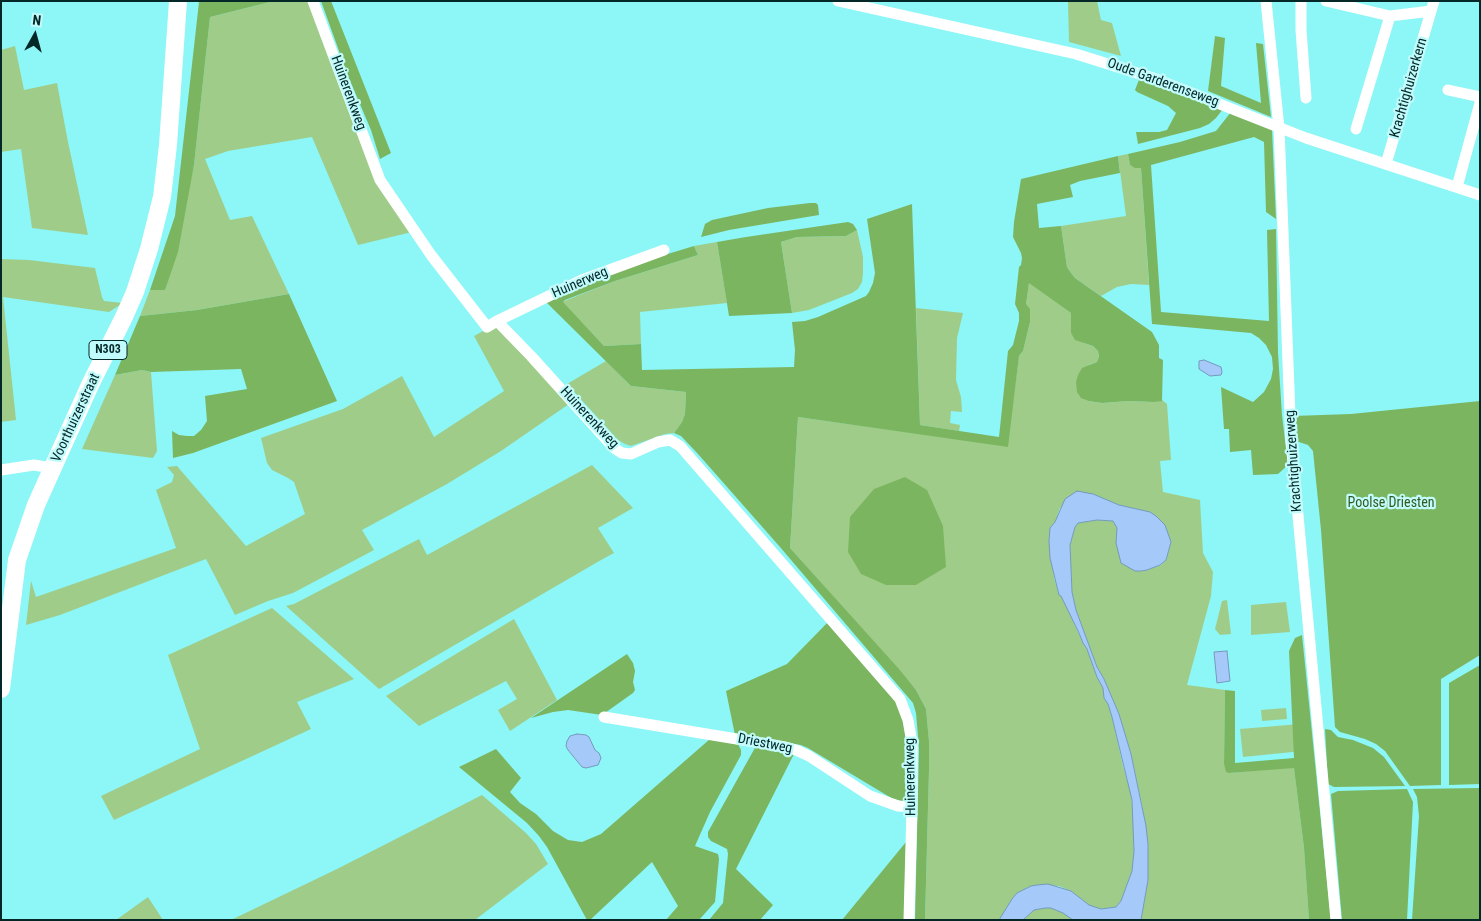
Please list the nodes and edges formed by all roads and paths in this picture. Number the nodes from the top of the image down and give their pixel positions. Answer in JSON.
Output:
{"nodes":[{"id":1,"x":178,"y":1,"type":"edge"},
{"id":2,"x":313,"y":1,"type":"edge"},
{"id":3,"x":838,"y":1,"type":"edge"},
{"id":4,"x":1266,"y":1,"type":"edge"},
{"id":5,"x":1301,"y":1,"type":"edge"},
{"id":6,"x":1326,"y":1,"type":"edge"},
{"id":7,"x":1432,"y":6,"type":"edge"},
{"id":8,"x":1390,"y":16,"type":"junction"},
{"id":9,"x":1448,"y":90,"type":"dead end"},
{"id":10,"x":1480,"y":97,"type":"edge"},
{"id":11,"x":1306,"y":98,"type":"dead end"},
{"id":12,"x":1480,"y":103,"type":"edge"},
{"id":13,"x":1278,"y":128,"type":"junction"},
{"id":14,"x":1356,"y":129,"type":"dead end"},
{"id":15,"x":1386,"y":164,"type":"junction"},
{"id":16,"x":1457,"y":187,"type":"junction"},
{"id":17,"x":1480,"y":194,"type":"edge"},
{"id":18,"x":664,"y":250,"type":"dead end"},
{"id":19,"x":497,"y":321,"type":"junction"},
{"id":20,"x":58,"y":463,"type":"junction"},
{"id":21,"x":1,"y":470,"type":"edge"},
{"id":22,"x":1,"y":689,"type":"edge"},
{"id":23,"x":604,"y":718,"type":"dead end"},
{"id":24,"x":912,"y":807,"type":"junction"},
{"id":25,"x":909,"y":920,"type":"edge"},
{"id":26,"x":1336,"y":920,"type":"edge"}],
"edges":[{"from":1,"to":20,"type":"main road","name":"Voorthuizerstraat","number":"N303"},
{"from":2,"to":19,"type":"street","name":"Huinerenkweg"},
{"from":3,"to":13,"type":"street","name":"Oude Garderenseweg"},
{"from":4,"to":13,"type":"street","name":"Krachtighuizerweg"},
{"from":5,"to":11,"type":"street"},
{"from":6,"to":8,"type":"street","name":"Krachtighuizerkern"},
{"from":7,"to":8,"type":"street","name":"Krachtighuizerkern"},
{"from":7,"to":15,"type":"street","name":"Krachtighuizerkern"},
{"from":8,"to":14,"type":"street"},
{"from":9,"to":10,"type":"street"},
{"from":12,"to":16,"type":"street"},
{"from":13,"to":15,"type":"street","name":"Oude Garderenseweg"},
{"from":13,"to":26,"type":"street","name":"Krachtighuizerweg"},
{"from":15,"to":16,"type":"street","name":"Oude Garderenseweg"},
{"from":16,"to":17,"type":"street","name":"Oude Garderenseweg"},
{"from":18,"to":19,"type":"street","name":"Huinerweg"},
{"from":19,"to":24,"type":"street","name":"Huinerenkweg"},
{"from":20,"to":21,"type":"street"},
{"from":20,"to":22,"type":"main road","name":"Voorthuizerstraat","number":"N303"},
{"from":23,"to":24,"type":"street","name":"Driestweg"},
{"from":24,"to":25,"type":"street","name":"Huinerenkweg"}]}
